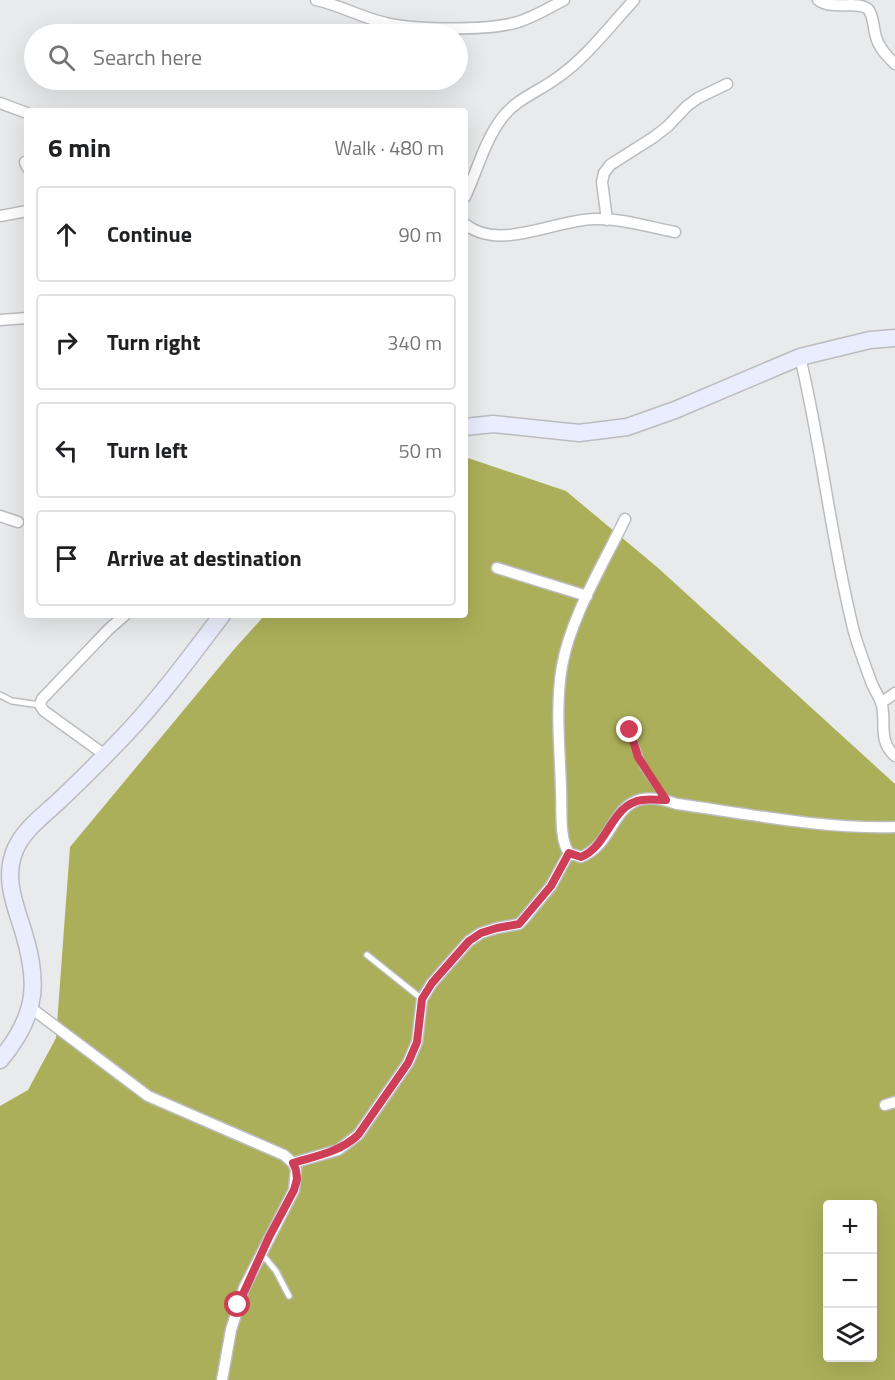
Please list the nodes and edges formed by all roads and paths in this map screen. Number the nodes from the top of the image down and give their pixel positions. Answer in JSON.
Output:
{"nodes":[{"id":1,"x":316,"y":0,"type":"edge"},
{"id":2,"x":564,"y":0,"type":"edge"},
{"id":3,"x":818,"y":0,"type":"edge"},
{"id":4,"x":632,"y":1,"type":"edge"},
{"id":5,"x":387,"y":24,"type":"edge"},
{"id":6,"x":468,"y":28,"type":"edge"},
{"id":7,"x":895,"y":64,"type":"edge"},
{"id":8,"x":727,"y":84,"type":"dead end"},
{"id":9,"x":0,"y":103,"type":"edge"},
{"id":10,"x":24,"y":112,"type":"edge"},
{"id":11,"x":468,"y":189,"type":"edge"},
{"id":12,"x":24,"y":212,"type":"edge"},
{"id":13,"x":0,"y":216,"type":"edge"},
{"id":14,"x":607,"y":220,"type":"junction"},
{"id":15,"x":468,"y":226,"type":"edge"},
{"id":16,"x":675,"y":232,"type":"dead end"},
{"id":17,"x":24,"y":318,"type":"edge"},
{"id":18,"x":0,"y":320,"type":"edge"},
{"id":19,"x":895,"y":338,"type":"edge"},
{"id":20,"x":800,"y":357,"type":"junction"},
{"id":21,"x":468,"y":427,"type":"edge"},
{"id":22,"x":0,"y":516,"type":"edge"},
{"id":23,"x":625,"y":519,"type":"dead end"},
{"id":24,"x":18,"y":522,"type":"dead end"},
{"id":25,"x":497,"y":568,"type":"dead end"},
{"id":26,"x":587,"y":596,"type":"junction"},
{"id":27,"x":122,"y":618,"type":"edge"},
{"id":28,"x":220,"y":618,"type":"edge"},
{"id":29,"x":895,"y":693,"type":"edge"},
{"id":30,"x":0,"y":695,"type":"edge"},
{"id":31,"x":882,"y":703,"type":"junction"},
{"id":32,"x":40,"y":705,"type":"junction"},
{"id":33,"x":630,"y":730,"type":"dead end"},
{"id":34,"x":105,"y":755,"type":"junction"},
{"id":35,"x":895,"y":756,"type":"edge"},
{"id":36,"x":666,"y":800,"type":"junction"},
{"id":37,"x":895,"y":827,"type":"edge"},
{"id":38,"x":569,"y":853,"type":"junction"},
{"id":39,"x":367,"y":955,"type":"dead end"},
{"id":40,"x":422,"y":999,"type":"junction"},
{"id":41,"x":31,"y":1008,"type":"junction"},
{"id":42,"x":0,"y":1060,"type":"edge"},
{"id":43,"x":293,"y":1163,"type":"junction"},
{"id":44,"x":261,"y":1253,"type":"junction"},
{"id":45,"x":289,"y":1296,"type":"dead end"},
{"id":46,"x":222,"y":1380,"type":"edge"}],
"edges":[{"from":1,"to":5,"type":"street"},
{"from":2,"to":6,"type":"street"},
{"from":3,"to":7,"type":"street"},
{"from":4,"to":11,"type":"street"},
{"from":8,"to":14,"type":"street"},
{"from":9,"to":10,"type":"street"},
{"from":12,"to":13,"type":"street"},
{"from":14,"to":15,"type":"street"},
{"from":14,"to":16,"type":"street"},
{"from":17,"to":18,"type":"street"},
{"from":19,"to":20,"type":"main road"},
{"from":20,"to":21,"type":"main road"},
{"from":20,"to":31,"type":"street"},
{"from":22,"to":24,"type":"street"},
{"from":23,"to":26,"type":"street"},
{"from":25,"to":26,"type":"street"},
{"from":26,"to":38,"type":"street"},
{"from":27,"to":32,"type":"street"},
{"from":28,"to":34,"type":"main road"},
{"from":29,"to":31,"type":"street"},
{"from":30,"to":32,"type":"lane"},
{"from":31,"to":35,"type":"street"},
{"from":32,"to":34,"type":"street"},
{"from":33,"to":36,"type":"lane"},
{"from":34,"to":41,"type":"main road"},
{"from":36,"to":37,"type":"street"},
{"from":36,"to":38,"type":"street"},
{"from":38,"to":40,"type":"street"},
{"from":39,"to":40,"type":"lane"},
{"from":40,"to":43,"type":"street"},
{"from":41,"to":42,"type":"main road"},
{"from":41,"to":43,"type":"street"},
{"from":43,"to":44,"type":"street"},
{"from":44,"to":45,"type":"lane"},
{"from":44,"to":46,"type":"street"}]}
